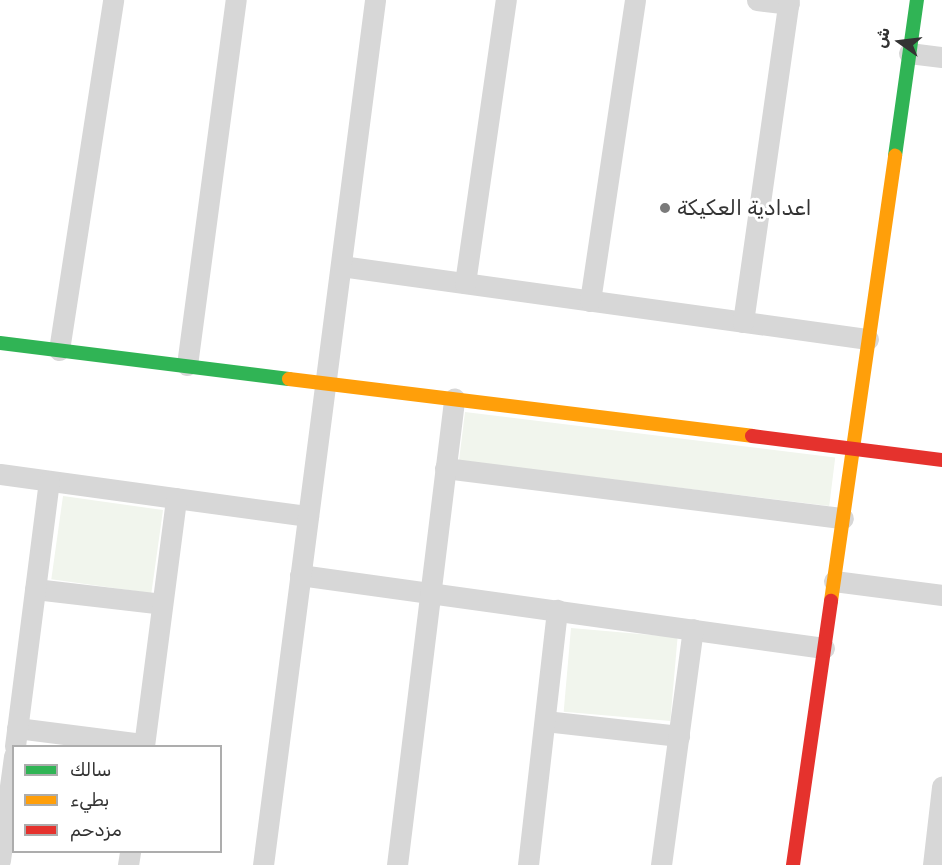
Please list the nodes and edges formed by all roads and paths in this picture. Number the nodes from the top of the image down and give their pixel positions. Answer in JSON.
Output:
{"nodes":[{"id":1,"x":113,"y":0,"type":"edge"},
{"id":2,"x":236,"y":0,"type":"edge"},
{"id":3,"x":375,"y":0,"type":"edge"},
{"id":4,"x":506,"y":0,"type":"edge"},
{"id":5,"x":635,"y":0,"type":"edge"},
{"id":6,"x":758,"y":0,"type":"edge"},
{"id":7,"x":917,"y":0,"type":"edge"},
{"id":8,"x":789,"y":2,"type":"edge"},
{"id":9,"x":909,"y":53,"type":"junction"},
{"id":10,"x":942,"y":57,"type":"edge"},
{"id":11,"x":341,"y":266,"type":"junction"},
{"id":12,"x":465,"y":284,"type":"junction"},
{"id":13,"x":590,"y":301,"type":"junction"},
{"id":14,"x":743,"y":322,"type":"junction"},
{"id":15,"x":868,"y":339,"type":"junction"},
{"id":16,"x":0,"y":343,"type":"edge"},
{"id":17,"x":59,"y":350,"type":"junction"},
{"id":18,"x":187,"y":366,"type":"junction"},
{"id":19,"x":326,"y":382,"type":"junction"},
{"id":20,"x":454,"y":398,"type":"junction"},
{"id":21,"x":853,"y":448,"type":"junction"},
{"id":22,"x":942,"y":460,"type":"edge"},
{"id":23,"x":445,"y":468,"type":"junction"},
{"id":24,"x":0,"y":474,"type":"edge"},
{"id":25,"x":49,"y":481,"type":"junction"},
{"id":26,"x":176,"y":498,"type":"junction"},
{"id":27,"x":308,"y":516,"type":"junction"},
{"id":28,"x":843,"y":518,"type":"junction"},
{"id":29,"x":300,"y":575,"type":"junction"},
{"id":30,"x":834,"y":581,"type":"junction"},
{"id":31,"x":35,"y":589,"type":"junction"},
{"id":32,"x":430,"y":592,"type":"junction"},
{"id":33,"x":942,"y":595,"type":"edge"},
{"id":34,"x":162,"y":604,"type":"junction"},
{"id":35,"x":557,"y":610,"type":"junction"},
{"id":36,"x":693,"y":629,"type":"junction"},
{"id":37,"x":824,"y":648,"type":"junction"},
{"id":38,"x":544,"y":721,"type":"junction"},
{"id":39,"x":679,"y":736,"type":"junction"},
{"id":40,"x":16,"y":737,"type":"edge"},
{"id":41,"x":130,"y":745,"type":"edge"},
{"id":42,"x":144,"y":745,"type":"edge"},
{"id":43,"x":12,"y":771,"type":"edge"},
{"id":44,"x":942,"y":787,"type":"edge"},
{"id":45,"x":0,"y":860,"type":"edge"},
{"id":46,"x":263,"y":865,"type":"edge"},
{"id":47,"x":398,"y":865,"type":"edge"},
{"id":48,"x":528,"y":865,"type":"edge"},
{"id":49,"x":661,"y":865,"type":"edge"},
{"id":50,"x":793,"y":865,"type":"edge"},
{"id":51,"x":933,"y":865,"type":"edge"}],
"edges":[{"from":1,"to":17,"type":"street"},
{"from":2,"to":18,"type":"street"},
{"from":3,"to":11,"type":"street"},
{"from":4,"to":12,"type":"street"},
{"from":5,"to":13,"type":"street"},
{"from":6,"to":8,"type":"street"},
{"from":7,"to":9,"type":"street"},
{"from":8,"to":14,"type":"street"},
{"from":9,"to":10,"type":"street"},
{"from":9,"to":15,"type":"street"},
{"from":11,"to":12,"type":"street"},
{"from":11,"to":19,"type":"street"},
{"from":12,"to":13,"type":"street"},
{"from":13,"to":14,"type":"street"},
{"from":14,"to":15,"type":"street"},
{"from":15,"to":21,"type":"street"},
{"from":16,"to":17,"type":"street"},
{"from":17,"to":18,"type":"street"},
{"from":18,"to":19,"type":"street"},
{"from":19,"to":20,"type":"street"},
{"from":19,"to":27,"type":"street"},
{"from":20,"to":21,"type":"street"},
{"from":20,"to":23,"type":"street"},
{"from":21,"to":22,"type":"street"},
{"from":21,"to":28,"type":"street"},
{"from":23,"to":28,"type":"street"},
{"from":23,"to":32,"type":"street"},
{"from":24,"to":25,"type":"street"},
{"from":25,"to":26,"type":"street"},
{"from":25,"to":31,"type":"street"},
{"from":26,"to":27,"type":"street"},
{"from":26,"to":34,"type":"street"},
{"from":27,"to":29,"type":"street"},
{"from":28,"to":30,"type":"street"},
{"from":29,"to":32,"type":"street"},
{"from":29,"to":46,"type":"street"},
{"from":30,"to":33,"type":"street"},
{"from":30,"to":37,"type":"street"},
{"from":31,"to":34,"type":"street"},
{"from":31,"to":40,"type":"street"},
{"from":32,"to":35,"type":"street"},
{"from":32,"to":47,"type":"street"},
{"from":34,"to":42,"type":"street"},
{"from":35,"to":36,"type":"street"},
{"from":35,"to":38,"type":"street"},
{"from":36,"to":37,"type":"street"},
{"from":36,"to":39,"type":"street"},
{"from":37,"to":50,"type":"street"},
{"from":38,"to":39,"type":"street"},
{"from":38,"to":48,"type":"street"},
{"from":39,"to":49,"type":"street"},
{"from":40,"to":41,"type":"street"},
{"from":43,"to":45,"type":"street"},
{"from":44,"to":51,"type":"street"}]}
